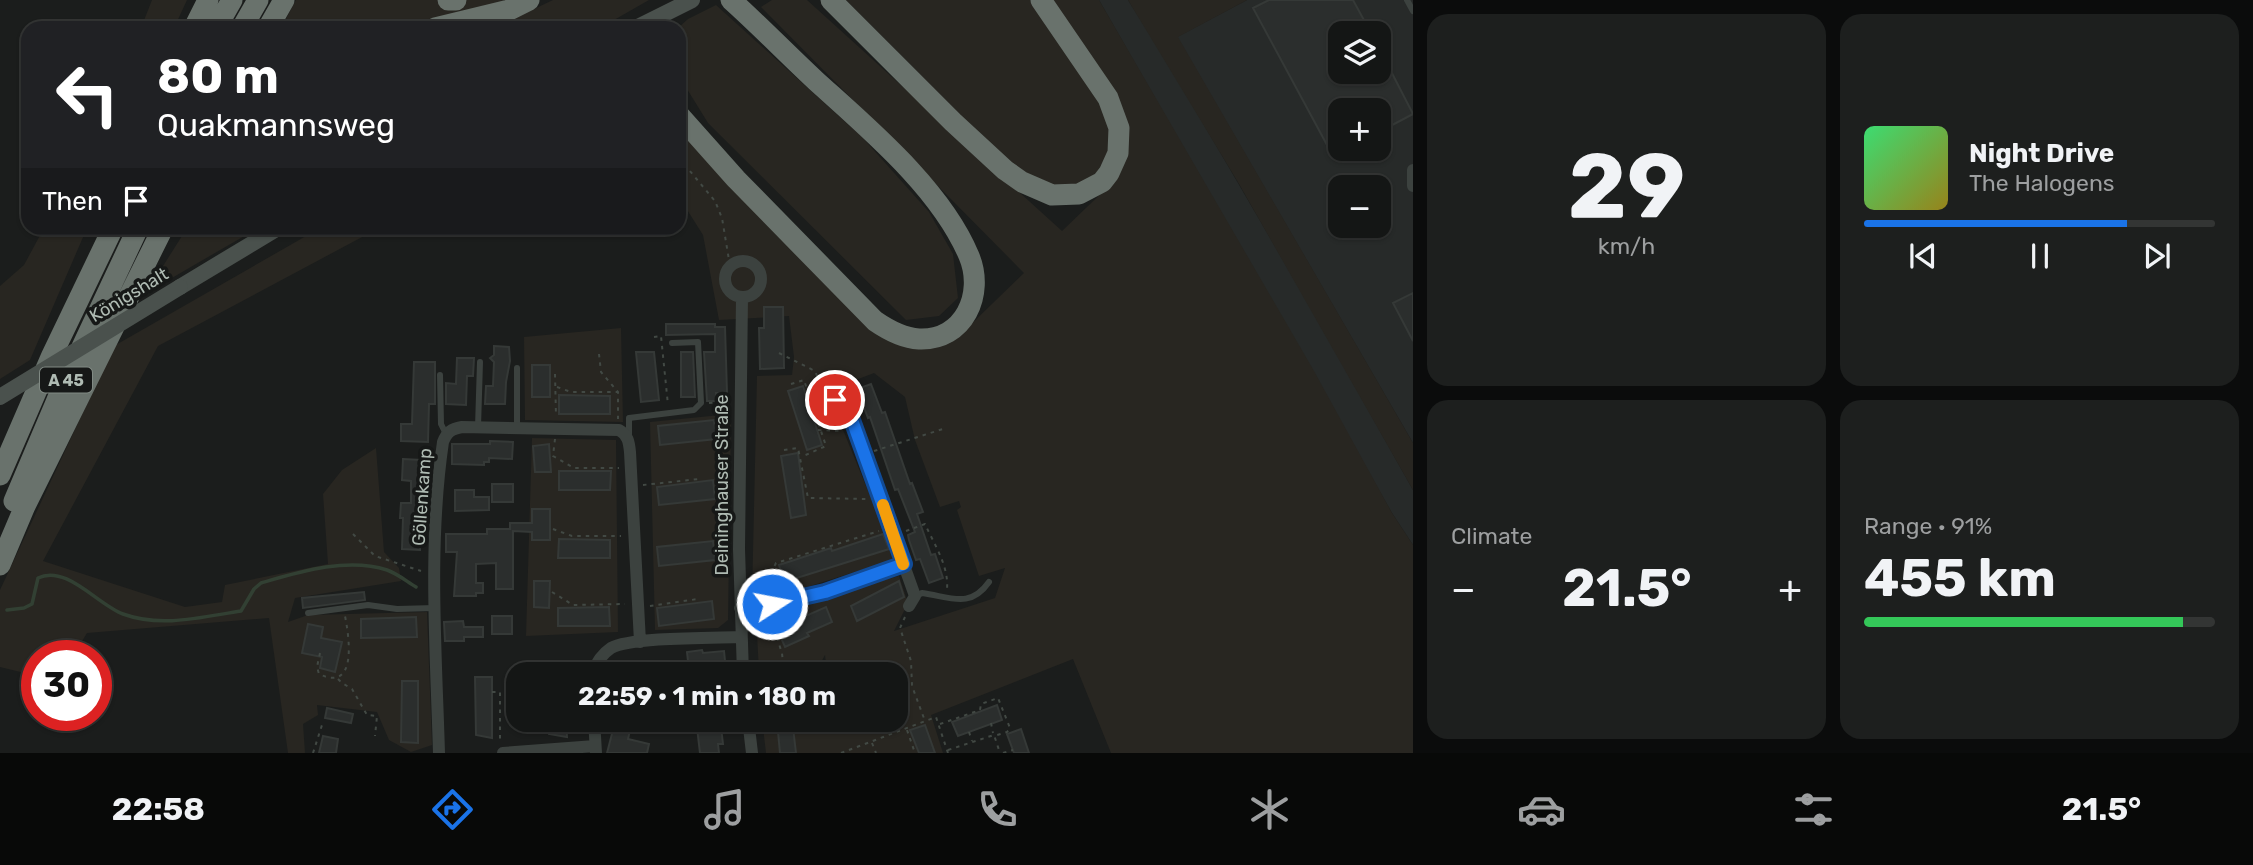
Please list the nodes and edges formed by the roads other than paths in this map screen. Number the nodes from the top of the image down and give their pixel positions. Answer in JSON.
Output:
{"nodes":[{"id":1,"x":199,"y":0,"type":"edge"},
{"id":2,"x":208,"y":0,"type":"edge"},
{"id":3,"x":232,"y":0,"type":"edge"},
{"id":4,"x":258,"y":0,"type":"edge"},
{"id":5,"x":284,"y":0,"type":"edge"},
{"id":6,"x":448,"y":0,"type":"edge"},
{"id":7,"x":456,"y":0,"type":"edge"},
{"id":8,"x":529,"y":0,"type":"edge"},
{"id":9,"x":692,"y":0,"type":"edge"},
{"id":10,"x":718,"y":0,"type":"edge"},
{"id":11,"x":732,"y":0,"type":"edge"},
{"id":12,"x":831,"y":0,"type":"edge"},
{"id":13,"x":1041,"y":0,"type":"edge"},
{"id":14,"x":1407,"y":0,"type":"edge"},
{"id":15,"x":1413,"y":11,"type":"edge"},
{"id":16,"x":190,"y":21,"type":"edge"},
{"id":17,"x":198,"y":21,"type":"edge"},
{"id":18,"x":220,"y":21,"type":"edge"},
{"id":19,"x":246,"y":21,"type":"edge"},
{"id":20,"x":272,"y":21,"type":"edge"},
{"id":21,"x":464,"y":21,"type":"edge"},
{"id":22,"x":650,"y":21,"type":"edge"},
{"id":23,"x":774,"y":42,"type":"junction"},
{"id":24,"x":686,"y":123,"type":"edge"},
{"id":25,"x":1413,"y":170,"type":"edge"},
{"id":26,"x":1413,"y":186,"type":"edge"},
{"id":27,"x":96,"y":235,"type":"edge"},
{"id":28,"x":110,"y":235,"type":"edge"},
{"id":29,"x":135,"y":235,"type":"edge"},
{"id":30,"x":160,"y":235,"type":"edge"},
{"id":31,"x":171,"y":235,"type":"edge"},
{"id":32,"x":266,"y":235,"type":"edge"},
{"id":33,"x":135,"y":284,"type":"junction"},
{"id":34,"x":742,"y":297,"type":"junction"},
{"id":35,"x":672,"y":343,"type":"dead end"},
{"id":36,"x":52,"y":355,"type":"junction"},
{"id":37,"x":480,"y":362,"type":"dead end"},
{"id":38,"x":517,"y":368,"type":"dead end"},
{"id":39,"x":440,"y":375,"type":"dead end"},
{"id":40,"x":0,"y":397,"type":"edge"},
{"id":41,"x":835,"y":400,"type":"dead end"},
{"id":42,"x":478,"y":427,"type":"junction"},
{"id":43,"x":517,"y":428,"type":"junction"},
{"id":44,"x":446,"y":434,"type":"junction"},
{"id":45,"x":629,"y":440,"type":"junction"},
{"id":46,"x":0,"y":475,"type":"edge"},
{"id":47,"x":0,"y":536,"type":"edge"},
{"id":48,"x":904,"y":564,"type":"junction"},
{"id":49,"x":0,"y":565,"type":"edge"},
{"id":50,"x":989,"y":582,"type":"dead end"},
{"id":51,"x":912,"y":601,"type":"joint"},
{"id":52,"x":435,"y":608,"type":"junction"},
{"id":53,"x":740,"y":608,"type":"junction"},
{"id":54,"x":308,"y":613,"type":"dead end"},
{"id":55,"x":741,"y":637,"type":"junction"},
{"id":56,"x":640,"y":642,"type":"junction"},
{"id":57,"x":598,"y":662,"type":"edge"},
{"id":58,"x":742,"y":662,"type":"edge"},
{"id":59,"x":750,"y":732,"type":"edge"},
{"id":60,"x":502,"y":748,"type":"edge"},
{"id":61,"x":595,"y":749,"type":"edge"},
{"id":62,"x":439,"y":753,"type":"edge"},
{"id":63,"x":752,"y":753,"type":"edge"}],
"edges":[{"from":1,"to":16,"type":"highway"},
{"from":2,"to":17,"type":"highway"},
{"from":3,"to":18,"type":"highway"},
{"from":4,"to":19,"type":"highway"},
{"from":5,"to":20,"type":"highway"},
{"from":6,"to":7,"type":"highway"},
{"from":8,"to":21,"type":"highway"},
{"from":9,"to":22,"type":"main road"},
{"from":10,"to":23,"type":"highway"},
{"from":11,"to":23,"type":"highway"},
{"from":12,"to":13,"type":"highway"},
{"from":14,"to":15,"type":"lane"},
{"from":23,"to":24,"type":"highway"},
{"from":25,"to":26,"type":"street"},
{"from":27,"to":36,"type":"highway"},
{"from":28,"to":36,"type":"highway","number":"A 45"},
{"from":29,"to":47,"type":"highway","number":"A 45"},
{"from":30,"to":33,"type":"highway"},
{"from":31,"to":33,"type":"highway"},
{"from":32,"to":40,"type":"main road","name":"Königshalt","bridge":true},
{"from":33,"to":49,"type":"highway"},
{"from":34,"to":34,"type":"street"},
{"from":34,"to":53,"type":"street","name":"Deininghauser Straße"},
{"from":35,"to":45,"type":"lane"},
{"from":36,"to":46,"type":"highway","number":"A 45"},
{"from":37,"to":42,"type":"lane"},
{"from":38,"to":43,"type":"lane"},
{"from":39,"to":44,"type":"lane"},
{"from":41,"to":48,"type":"street"},
{"from":42,"to":43,"type":"street","name":"Göllenkamp"},
{"from":42,"to":44,"type":"street","name":"Göllenkamp"},
{"from":43,"to":45,"type":"street","name":"Göllenkamp"},
{"from":44,"to":52,"type":"street","name":"Göllenkamp"},
{"from":45,"to":56,"type":"street"},
{"from":48,"to":51,"type":"street"},
{"from":48,"to":53,"type":"street"},
{"from":50,"to":51,"type":"lane"},
{"from":52,"to":54,"type":"lane"},
{"from":52,"to":62,"type":"street","name":"Göllenkamp"},
{"from":53,"to":55,"type":"street","name":"Deininghauser Straße"},
{"from":55,"to":56,"type":"street"},
{"from":55,"to":58,"type":"street","name":"Deininghauser Straße"},
{"from":56,"to":57,"type":"street"},
{"from":59,"to":63,"type":"street"},
{"from":60,"to":61,"type":"street"}]}
